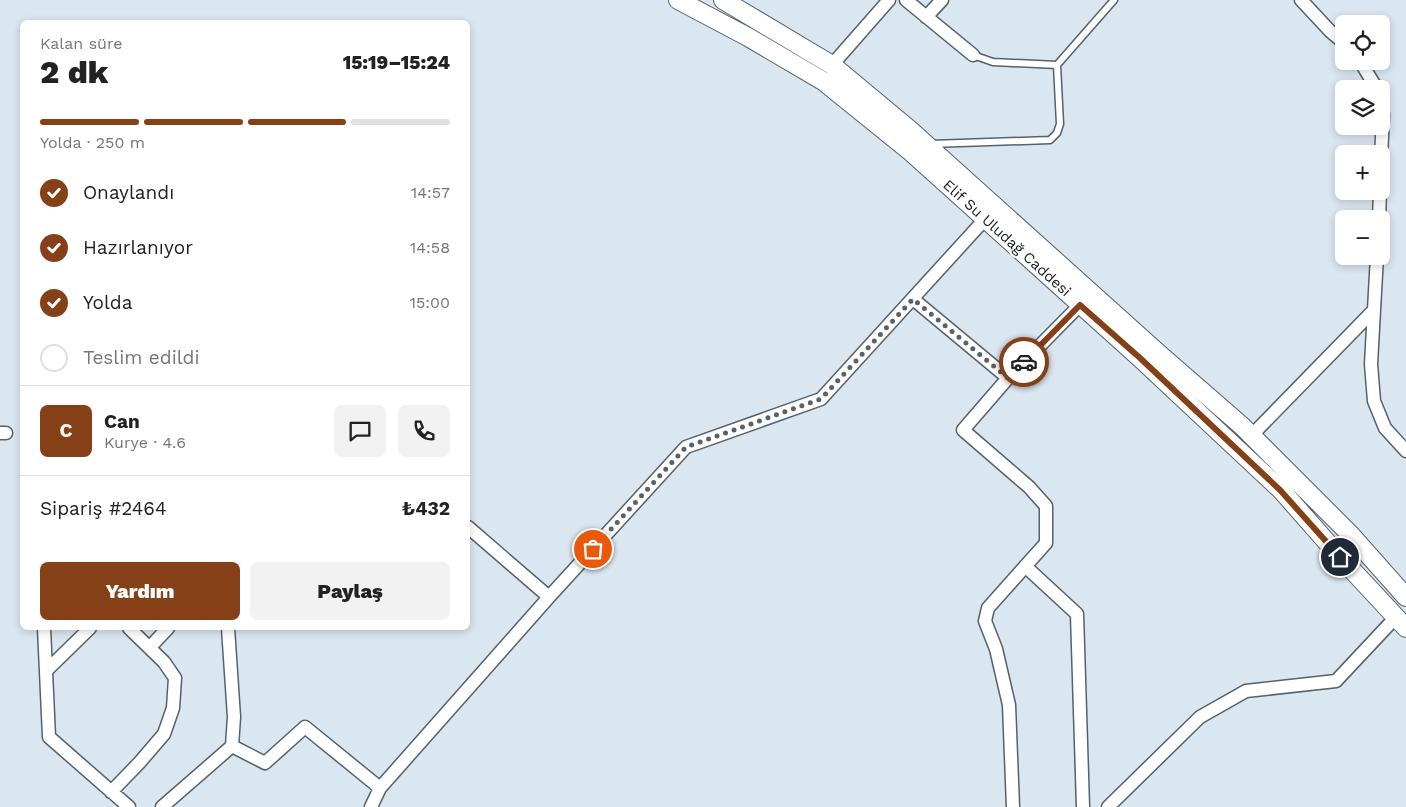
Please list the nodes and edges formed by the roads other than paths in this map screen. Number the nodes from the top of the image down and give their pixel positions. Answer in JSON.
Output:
{"nodes":[{"id":1,"x":678,"y":0,"type":"edge"},
{"id":2,"x":723,"y":0,"type":"edge"},
{"id":3,"x":889,"y":0,"type":"edge"},
{"id":4,"x":906,"y":0,"type":"edge"},
{"id":5,"x":942,"y":0,"type":"edge"},
{"id":6,"x":1114,"y":0,"type":"edge"},
{"id":7,"x":1301,"y":0,"type":"edge"},
{"id":8,"x":926,"y":17,"type":"junction"},
{"id":9,"x":1335,"y":35,"type":"edge"},
{"id":10,"x":973,"y":55,"type":"joint"},
{"id":11,"x":832,"y":65,"type":"junction"},
{"id":12,"x":1057,"y":65,"type":"junction"},
{"id":13,"x":926,"y":144,"type":"junction"},
{"id":14,"x":986,"y":218,"type":"junction"},
{"id":15,"x":1376,"y":265,"type":"edge"},
{"id":16,"x":913,"y":299,"type":"junction"},
{"id":17,"x":1080,"y":305,"type":"junction"},
{"id":18,"x":1374,"y":310,"type":"junction"},
{"id":19,"x":1008,"y":378,"type":"junction"},
{"id":20,"x":1252,"y":435,"type":"junction"},
{"id":21,"x":1406,"y":451,"type":"edge"},
{"id":22,"x":470,"y":528,"type":"edge"},
{"id":23,"x":1025,"y":566,"type":"junction"},
{"id":24,"x":550,"y":597,"type":"junction"},
{"id":25,"x":1406,"y":597,"type":"edge"},
{"id":26,"x":1401,"y":622,"type":"edge"},
{"id":27,"x":44,"y":630,"type":"edge"},
{"id":28,"x":88,"y":630,"type":"edge"},
{"id":29,"x":130,"y":630,"type":"edge"},
{"id":30,"x":166,"y":630,"type":"edge"},
{"id":31,"x":228,"y":630,"type":"edge"},
{"id":32,"x":150,"y":647,"type":"junction"},
{"id":33,"x":46,"y":671,"type":"junction"},
{"id":34,"x":232,"y":746,"type":"junction"},
{"id":35,"x":380,"y":788,"type":"junction"},
{"id":36,"x":112,"y":792,"type":"junction"},
{"id":37,"x":129,"y":807,"type":"edge"},
{"id":38,"x":162,"y":807,"type":"edge"},
{"id":39,"x":371,"y":807,"type":"edge"},
{"id":40,"x":1012,"y":807,"type":"edge"},
{"id":41,"x":1083,"y":807,"type":"edge"},
{"id":42,"x":1108,"y":807,"type":"edge"}],
"edges":[{"from":1,"to":14,"type":"main road","name":"Elif Su Uludağ Caddesi"},
{"from":2,"to":11,"type":"main road","name":"Elif Su Uludağ Caddesi"},
{"from":3,"to":11,"type":"street"},
{"from":4,"to":8,"type":"street"},
{"from":5,"to":8,"type":"street"},
{"from":6,"to":12,"type":"lane"},
{"from":7,"to":9,"type":"street"},
{"from":8,"to":10,"type":"street"},
{"from":10,"to":12,"type":"lane"},
{"from":11,"to":13,"type":"main road","name":"Elif Su Uludağ Caddesi"},
{"from":12,"to":13,"type":"lane"},
{"from":13,"to":20,"type":"main road","name":"Elif Su Uludağ Caddesi"},
{"from":14,"to":16,"type":"street"},
{"from":14,"to":17,"type":"main road","name":"Elif Su Uludağ Caddesi"},
{"from":15,"to":18,"type":"street"},
{"from":16,"to":19,"type":"street"},
{"from":16,"to":24,"type":"street"},
{"from":17,"to":19,"type":"street"},
{"from":17,"to":26,"type":"main road","name":"Elif Su Uludağ Caddesi"},
{"from":18,"to":20,"type":"street"},
{"from":18,"to":21,"type":"street"},
{"from":19,"to":23,"type":"street"},
{"from":20,"to":25,"type":"main road","name":"Elif Su Uludağ Caddesi"},
{"from":22,"to":24,"type":"street"},
{"from":23,"to":40,"type":"street"},
{"from":23,"to":41,"type":"street"},
{"from":24,"to":35,"type":"street"},
{"from":26,"to":42,"type":"street"},
{"from":27,"to":33,"type":"street"},
{"from":28,"to":33,"type":"street"},
{"from":29,"to":32,"type":"street"},
{"from":30,"to":32,"type":"street"},
{"from":31,"to":34,"type":"street"},
{"from":32,"to":36,"type":"street"},
{"from":33,"to":36,"type":"street"},
{"from":34,"to":35,"type":"street"},
{"from":34,"to":38,"type":"street"},
{"from":35,"to":39,"type":"street"},
{"from":36,"to":37,"type":"street"}]}
